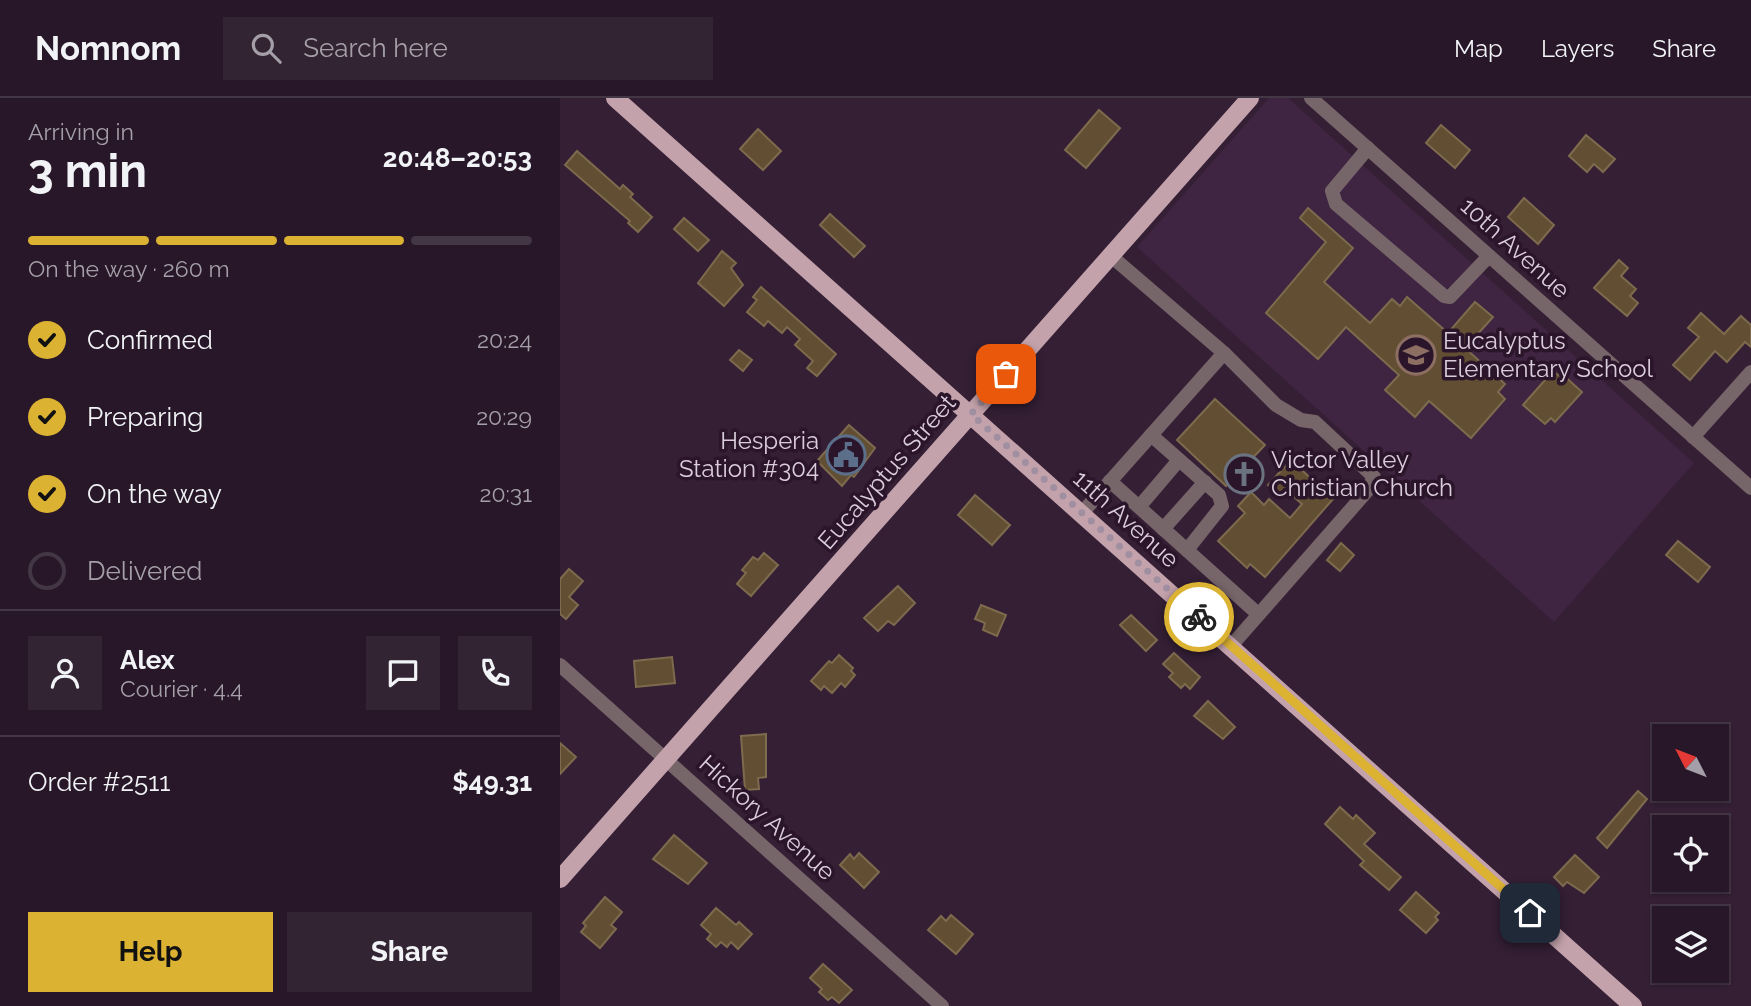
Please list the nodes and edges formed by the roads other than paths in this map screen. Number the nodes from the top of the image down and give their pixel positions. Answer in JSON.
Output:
{"nodes":[{"id":1,"x":615,"y":98,"type":"edge"},
{"id":2,"x":1250,"y":98,"type":"edge"},
{"id":3,"x":1311,"y":98,"type":"edge"},
{"id":4,"x":1368,"y":148,"type":"junction"},
{"id":5,"x":1111,"y":256,"type":"junction"},
{"id":6,"x":1489,"y":256,"type":"junction"},
{"id":7,"x":1224,"y":353,"type":"junction"},
{"id":8,"x":1751,"y":372,"type":"edge"},
{"id":9,"x":971,"y":414,"type":"junction"},
{"id":10,"x":1151,"y":435,"type":"junction"},
{"id":11,"x":1693,"y":437,"type":"junction"},
{"id":12,"x":1179,"y":460,"type":"junction"},
{"id":13,"x":1110,"y":481,"type":"junction"},
{"id":14,"x":1205,"y":482,"type":"junction"},
{"id":15,"x":1751,"y":488,"type":"edge"},
{"id":16,"x":1139,"y":507,"type":"junction"},
{"id":17,"x":1082,"y":513,"type":"junction"},
{"id":18,"x":1163,"y":528,"type":"junction"},
{"id":19,"x":1187,"y":550,"type":"junction"},
{"id":20,"x":1258,"y":614,"type":"junction"},
{"id":21,"x":1231,"y":646,"type":"junction"},
{"id":22,"x":560,"y":665,"type":"edge"},
{"id":23,"x":667,"y":759,"type":"junction"},
{"id":24,"x":560,"y":879,"type":"edge"},
{"id":25,"x":942,"y":1006,"type":"edge"},
{"id":26,"x":1633,"y":1006,"type":"edge"}],
"edges":[{"from":1,"to":9,"type":"main road","name":"11th Avenue"},
{"from":2,"to":5,"type":"main road","name":"Eucalyptus Street"},
{"from":3,"to":4,"type":"street","name":"10th Avenue"},
{"from":4,"to":6,"type":"street","name":"10th Avenue"},
{"from":4,"to":6,"type":"street"},
{"from":5,"to":7,"type":"street"},
{"from":5,"to":9,"type":"main road","name":"Eucalyptus Street"},
{"from":6,"to":11,"type":"street","name":"10th Avenue"},
{"from":7,"to":10,"type":"street"},
{"from":7,"to":20,"type":"street"},
{"from":8,"to":11,"type":"street"},
{"from":9,"to":17,"type":"main road","name":"11th Avenue"},
{"from":9,"to":23,"type":"main road","name":"Eucalyptus Street"},
{"from":10,"to":12,"type":"street"},
{"from":10,"to":13,"type":"street"},
{"from":11,"to":15,"type":"street","name":"10th Avenue"},
{"from":12,"to":14,"type":"street"},
{"from":12,"to":16,"type":"street"},
{"from":13,"to":16,"type":"street"},
{"from":13,"to":17,"type":"street"},
{"from":14,"to":18,"type":"street"},
{"from":14,"to":19,"type":"street"},
{"from":16,"to":18,"type":"street"},
{"from":17,"to":21,"type":"main road","name":"11th Avenue"},
{"from":18,"to":19,"type":"street"},
{"from":19,"to":20,"type":"street"},
{"from":20,"to":21,"type":"street"},
{"from":21,"to":26,"type":"main road","name":"11th Avenue"},
{"from":22,"to":23,"type":"street","name":"Hickory Avenue"},
{"from":23,"to":24,"type":"main road","name":"Eucalyptus Street"},
{"from":23,"to":25,"type":"street","name":"Hickory Avenue"}]}
